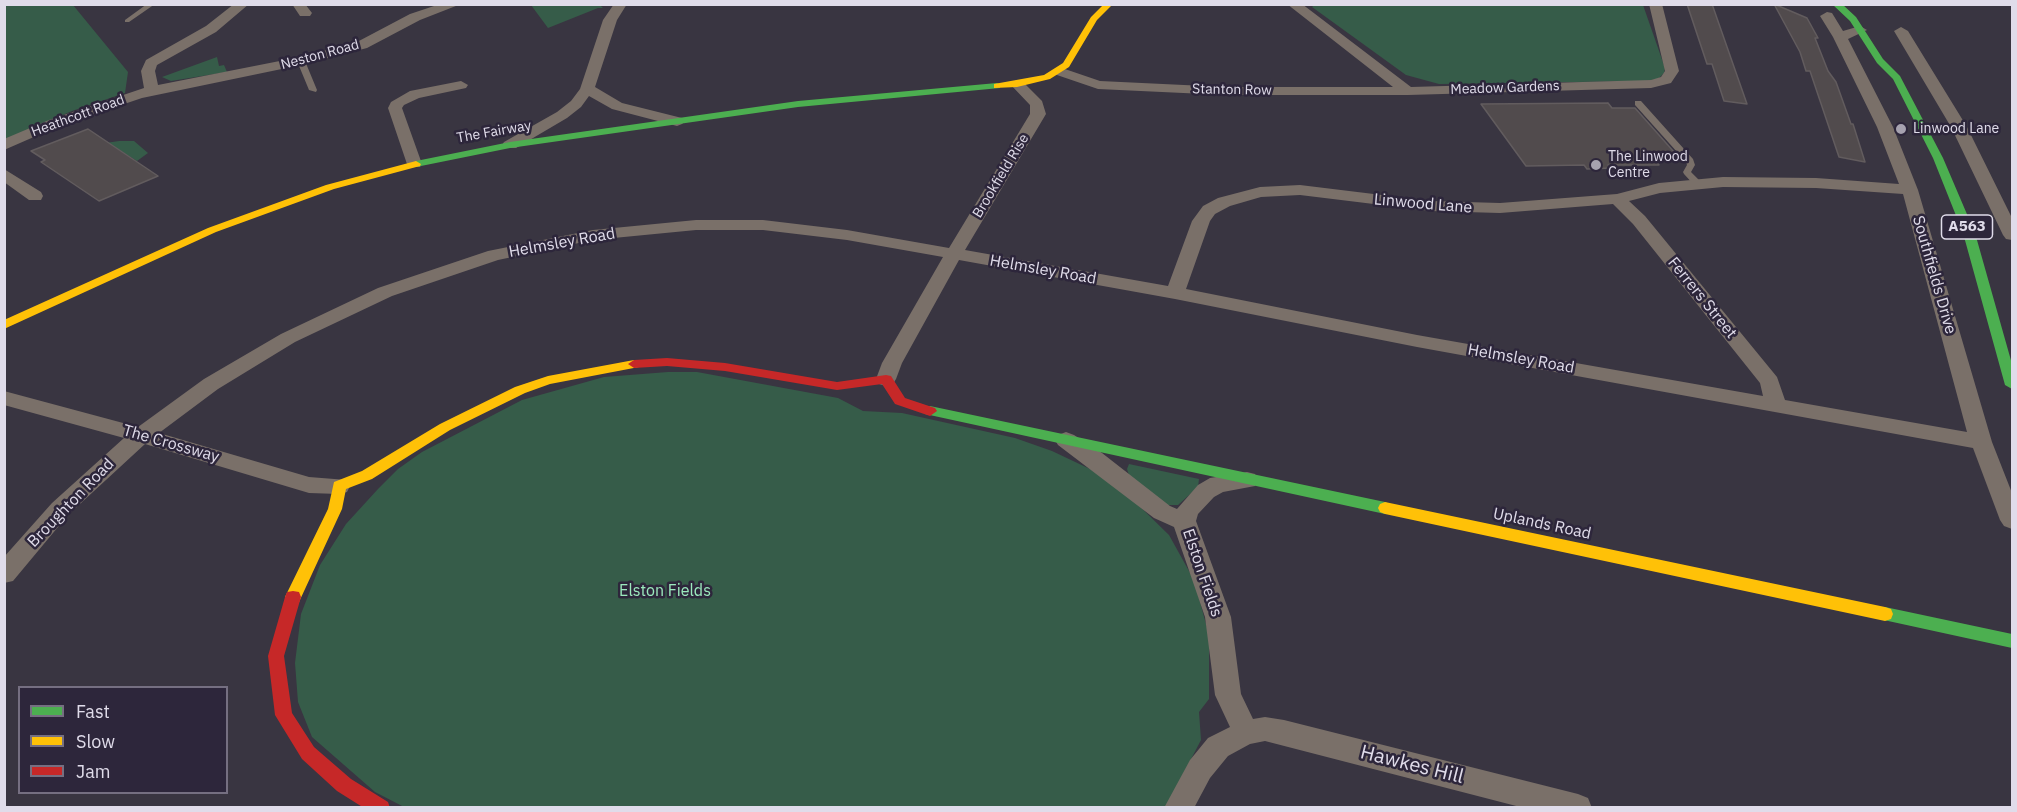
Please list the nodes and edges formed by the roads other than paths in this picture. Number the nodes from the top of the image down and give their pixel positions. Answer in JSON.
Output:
{"nodes":[{"id":1,"x":152,"y":4,"type":"edge"},
{"id":2,"x":243,"y":4,"type":"edge"},
{"id":3,"x":621,"y":4,"type":"edge"},
{"id":4,"x":1293,"y":4,"type":"edge"},
{"id":5,"x":1655,"y":4,"type":"edge"},
{"id":6,"x":1836,"y":4,"type":"edge"},
{"id":7,"x":451,"y":5,"type":"edge"},
{"id":8,"x":1105,"y":5,"type":"edge"},
{"id":9,"x":1827,"y":16,"type":"dead end"},
{"id":10,"x":127,"y":21,"type":"dead end"},
{"id":11,"x":1860,"y":30,"type":"junction"},
{"id":12,"x":1897,"y":35,"type":"dead end"},
{"id":13,"x":1840,"y":37,"type":"junction"},
{"id":14,"x":1893,"y":54,"type":"dead end"},
{"id":15,"x":301,"y":61,"type":"junction"},
{"id":16,"x":1059,"y":71,"type":"junction"},
{"id":17,"x":1897,"y":78,"type":"junction"},
{"id":18,"x":1017,"y":84,"type":"junction"},
{"id":19,"x":461,"y":85,"type":"dead end"},
{"id":20,"x":587,"y":89,"type":"junction"},
{"id":21,"x":152,"y":90,"type":"junction"},
{"id":22,"x":313,"y":90,"type":"dead end"},
{"id":23,"x":1408,"y":91,"type":"junction"},
{"id":24,"x":1638,"y":103,"type":"dead end"},
{"id":25,"x":677,"y":121,"type":"junction"},
{"id":26,"x":4,"y":145,"type":"edge"},
{"id":27,"x":510,"y":146,"type":"junction"},
{"id":28,"x":414,"y":164,"type":"junction"},
{"id":29,"x":4,"y":174,"type":"edge"},
{"id":30,"x":1698,"y":184,"type":"junction"},
{"id":31,"x":1910,"y":190,"type":"junction"},
{"id":32,"x":35,"y":196,"type":"dead end"},
{"id":33,"x":1617,"y":199,"type":"junction"},
{"id":34,"x":2013,"y":235,"type":"edge"},
{"id":35,"x":954,"y":254,"type":"junction"},
{"id":36,"x":1175,"y":294,"type":"junction"},
{"id":37,"x":4,"y":325,"type":"edge"},
{"id":38,"x":886,"y":379,"type":"junction"},
{"id":39,"x":2013,"y":386,"type":"edge"},
{"id":40,"x":4,"y":398,"type":"edge"},
{"id":41,"x":1775,"y":403,"type":"junction"},
{"id":42,"x":141,"y":435,"type":"junction"},
{"id":43,"x":1064,"y":439,"type":"junction"},
{"id":44,"x":1981,"y":441,"type":"junction"},
{"id":45,"x":1251,"y":480,"type":"junction"},
{"id":46,"x":339,"y":486,"type":"junction"},
{"id":47,"x":2013,"y":520,"type":"edge"},
{"id":48,"x":1184,"y":521,"type":"junction"},
{"id":49,"x":4,"y":574,"type":"edge"},
{"id":50,"x":2013,"y":641,"type":"edge"},
{"id":51,"x":1246,"y":732,"type":"junction"},
{"id":52,"x":381,"y":807,"type":"edge"},
{"id":53,"x":1178,"y":807,"type":"edge"},
{"id":54,"x":1578,"y":807,"type":"edge"}],
"edges":[{"from":1,"to":10,"type":"lane"},
{"from":2,"to":21,"type":"street"},
{"from":3,"to":20,"type":"street"},
{"from":4,"to":23,"type":"street"},
{"from":5,"to":23,"type":"street","name":"Meadow Gardens"},
{"from":6,"to":11,"type":"main road","number":"A563"},
{"from":7,"to":15,"type":"street","name":"Neston Road"},
{"from":8,"to":16,"type":"main road"},
{"from":9,"to":13,"type":"street","name":"Southfields Drive"},
{"from":11,"to":13,"type":"street"},
{"from":11,"to":17,"type":"main road","number":"A563"},
{"from":12,"to":34,"type":"street"},
{"from":13,"to":31,"type":"street","name":"Southfields Drive"},
{"from":14,"to":17,"type":"main road","number":"A563"},
{"from":15,"to":21,"type":"street","name":"Neston Road"},
{"from":15,"to":22,"type":"lane"},
{"from":16,"to":18,"type":"main road"},
{"from":16,"to":23,"type":"street","name":"Stanton Row"},
{"from":17,"to":39,"type":"main road","number":"A563"},
{"from":18,"to":25,"type":"main road","name":"The Fairway"},
{"from":18,"to":35,"type":"street","name":"Brookfield Rise"},
{"from":19,"to":28,"type":"street"},
{"from":20,"to":25,"type":"street"},
{"from":20,"to":27,"type":"street"},
{"from":21,"to":26,"type":"street","name":"Heathcott Road"},
{"from":24,"to":30,"type":"lane"},
{"from":25,"to":27,"type":"main road","name":"The Fairway"},
{"from":27,"to":28,"type":"main road","name":"The Fairway"},
{"from":28,"to":37,"type":"main road","name":"The Fairway"},
{"from":29,"to":32,"type":"street"},
{"from":30,"to":31,"type":"street","name":"Linwood Lane"},
{"from":30,"to":33,"type":"street","name":"Linwood Lane"},
{"from":31,"to":44,"type":"street","name":"Southfields Drive"},
{"from":33,"to":36,"type":"street","name":"Linwood Lane"},
{"from":33,"to":41,"type":"street","name":"Ferrers Street"},
{"from":35,"to":36,"type":"street","name":"Helmsley Road"},
{"from":35,"to":38,"type":"street","name":"Brookfield Rise"},
{"from":35,"to":42,"type":"street","name":"Helmsley Road"},
{"from":36,"to":41,"type":"street","name":"Helmsley Road"},
{"from":38,"to":43,"type":"main road","name":"Elston Fields"},
{"from":38,"to":46,"type":"main road"},
{"from":40,"to":42,"type":"street","name":"The Crossway"},
{"from":41,"to":44,"type":"street","name":"Helmsley Road"},
{"from":42,"to":46,"type":"street","name":"The Crossway"},
{"from":42,"to":49,"type":"street","name":"Broughton Road"},
{"from":43,"to":45,"type":"main road","name":"Uplands Road"},
{"from":43,"to":48,"type":"street","name":"Elston Fields"},
{"from":44,"to":47,"type":"street","name":"Southfields Drive"},
{"from":45,"to":48,"type":"street"},
{"from":45,"to":50,"type":"main road","name":"Uplands Road"},
{"from":46,"to":52,"type":"main road"},
{"from":48,"to":51,"type":"street","name":"Elston Fields"},
{"from":51,"to":53,"type":"street"},
{"from":51,"to":54,"type":"street","name":"Hawkes Hill"}]}
